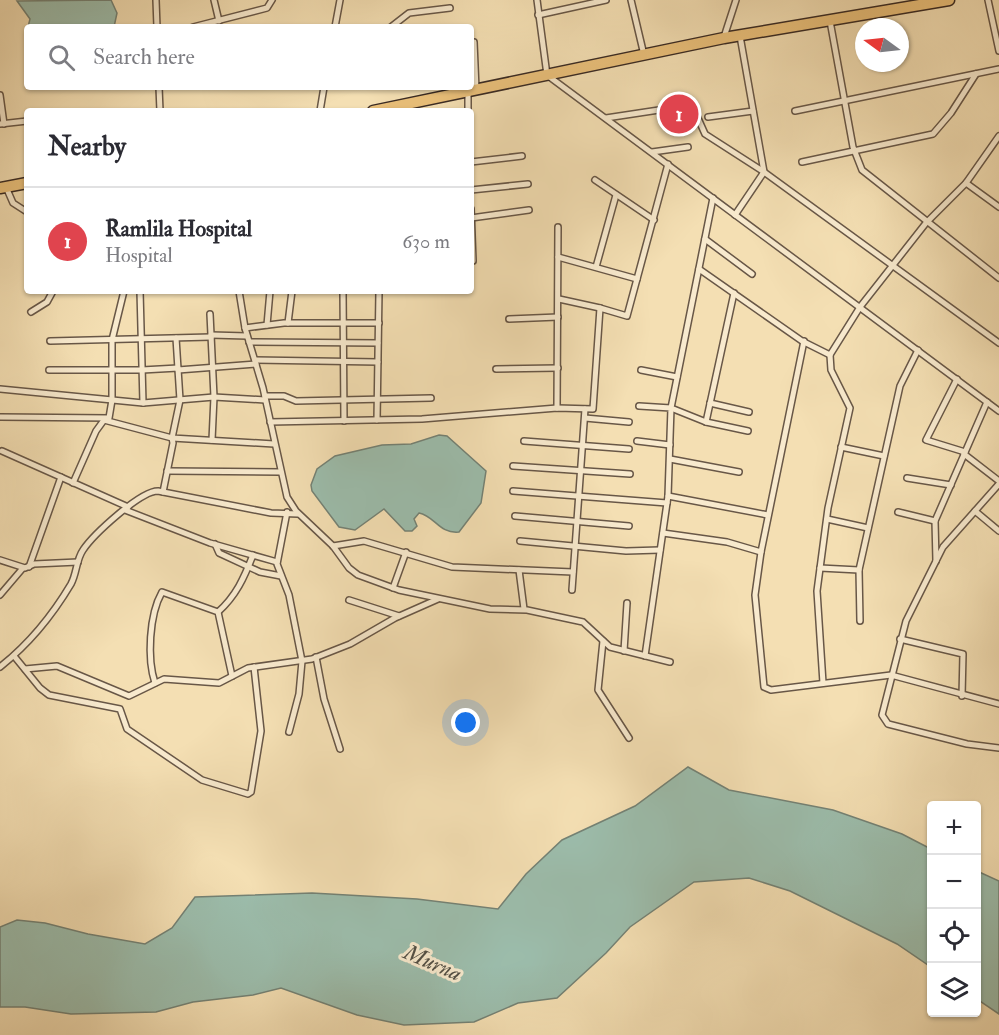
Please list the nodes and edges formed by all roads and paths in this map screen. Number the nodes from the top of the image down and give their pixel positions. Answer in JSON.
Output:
{"nodes":[{"id":1,"x":156,"y":0,"type":"edge"},
{"id":2,"x":214,"y":0,"type":"edge"},
{"id":3,"x":272,"y":0,"type":"edge"},
{"id":4,"x":340,"y":0,"type":"edge"},
{"id":5,"x":537,"y":0,"type":"edge"},
{"id":6,"x":606,"y":0,"type":"edge"},
{"id":7,"x":631,"y":0,"type":"edge"},
{"id":8,"x":736,"y":0,"type":"edge"},
{"id":9,"x":988,"y":0,"type":"edge"},
{"id":10,"x":942,"y":1,"type":"edge"},
{"id":11,"x":450,"y":8,"type":"dead end"},
{"id":12,"x":538,"y":15,"type":"junction"},
{"id":13,"x":219,"y":21,"type":"junction"},
{"id":14,"x":830,"y":21,"type":"junction"},
{"id":15,"x":158,"y":24,"type":"edge"},
{"id":16,"x":206,"y":24,"type":"edge"},
{"id":17,"x":336,"y":24,"type":"edge"},
{"id":18,"x":395,"y":24,"type":"edge"},
{"id":19,"x":740,"y":36,"type":"junction"},
{"id":20,"x":724,"y":38,"type":"junction"},
{"id":21,"x":999,"y":51,"type":"edge"},
{"id":22,"x":644,"y":55,"type":"junction"},
{"id":23,"x":999,"y":69,"type":"edge"},
{"id":24,"x":976,"y":74,"type":"junction"},
{"id":25,"x":548,"y":75,"type":"junction"},
{"id":26,"x":160,"y":90,"type":"edge"},
{"id":27,"x":324,"y":90,"type":"edge"},
{"id":28,"x":472,"y":90,"type":"joint"},
{"id":29,"x":474,"y":90,"type":"edge"},
{"id":30,"x":0,"y":95,"type":"edge"},
{"id":31,"x":844,"y":100,"type":"junction"},
{"id":32,"x":160,"y":108,"type":"edge"},
{"id":33,"x":320,"y":108,"type":"edge"},
{"id":34,"x":387,"y":108,"type":"edge"},
{"id":35,"x":469,"y":108,"type":"edge"},
{"id":36,"x":753,"y":111,"type":"junction"},
{"id":37,"x":795,"y":111,"type":"dead end"},
{"id":38,"x":708,"y":117,"type":"dead end"},
{"id":39,"x":606,"y":118,"type":"junction"},
{"id":40,"x":24,"y":121,"type":"edge"},
{"id":41,"x":2,"y":124,"type":"edge"},
{"id":42,"x":999,"y":136,"type":"edge"},
{"id":43,"x":688,"y":147,"type":"dead end"},
{"id":44,"x":855,"y":151,"type":"junction"},
{"id":45,"x":652,"y":153,"type":"junction"},
{"id":46,"x":522,"y":156,"type":"dead end"},
{"id":47,"x":474,"y":162,"type":"edge"},
{"id":48,"x":802,"y":162,"type":"dead end"},
{"id":49,"x":668,"y":164,"type":"junction"},
{"id":50,"x":764,"y":172,"type":"junction"},
{"id":51,"x":594,"y":180,"type":"dead end"},
{"id":52,"x":966,"y":183,"type":"junction"},
{"id":53,"x":24,"y":184,"type":"edge"},
{"id":54,"x":528,"y":184,"type":"dead end"},
{"id":55,"x":3,"y":188,"type":"edge"},
{"id":56,"x":474,"y":190,"type":"edge"},
{"id":57,"x":616,"y":195,"type":"junction"},
{"id":58,"x":713,"y":198,"type":"junction"},
{"id":59,"x":999,"y":207,"type":"edge"},
{"id":60,"x":24,"y":210,"type":"edge"},
{"id":61,"x":529,"y":210,"type":"dead end"},
{"id":62,"x":735,"y":215,"type":"junction"},
{"id":63,"x":474,"y":219,"type":"edge"},
{"id":64,"x":654,"y":220,"type":"junction"},
{"id":65,"x":926,"y":223,"type":"junction"},
{"id":66,"x":558,"y":228,"type":"dead end"},
{"id":67,"x":705,"y":239,"type":"junction"},
{"id":68,"x":558,"y":257,"type":"junction"},
{"id":69,"x":893,"y":265,"type":"junction"},
{"id":70,"x":596,"y":267,"type":"junction"},
{"id":71,"x":699,"y":269,"type":"junction"},
{"id":72,"x":752,"y":274,"type":"dead end"},
{"id":73,"x":999,"y":278,"type":"edge"},
{"id":74,"x":638,"y":279,"type":"junction"},
{"id":75,"x":734,"y":293,"type":"junction"},
{"id":76,"x":51,"y":294,"type":"edge"},
{"id":77,"x":123,"y":294,"type":"edge"},
{"id":78,"x":140,"y":294,"type":"edge"},
{"id":79,"x":239,"y":294,"type":"edge"},
{"id":80,"x":270,"y":294,"type":"edge"},
{"id":81,"x":292,"y":294,"type":"edge"},
{"id":82,"x":343,"y":294,"type":"edge"},
{"id":83,"x":379,"y":294,"type":"edge"},
{"id":84,"x":559,"y":299,"type":"junction"},
{"id":85,"x":860,"y":307,"type":"junction"},
{"id":86,"x":600,"y":309,"type":"junction"},
{"id":87,"x":31,"y":312,"type":"dead end"},
{"id":88,"x":210,"y":314,"type":"dead end"},
{"id":89,"x":558,"y":317,"type":"junction"},
{"id":90,"x":509,"y":319,"type":"dead end"},
{"id":91,"x":288,"y":323,"type":"junction"},
{"id":92,"x":343,"y":323,"type":"junction"},
{"id":93,"x":379,"y":323,"type":"junction"},
{"id":94,"x":267,"y":325,"type":"junction"},
{"id":95,"x":245,"y":328,"type":"junction"},
{"id":96,"x":211,"y":336,"type":"junction"},
{"id":97,"x":176,"y":338,"type":"junction"},
{"id":98,"x":248,"y":339,"type":"junction"},
{"id":99,"x":50,"y":340,"type":"dead end"},
{"id":100,"x":112,"y":340,"type":"junction"},
{"id":101,"x":141,"y":340,"type":"junction"},
{"id":102,"x":804,"y":341,"type":"junction"},
{"id":103,"x":343,"y":342,"type":"junction"},
{"id":104,"x":378,"y":343,"type":"junction"},
{"id":105,"x":999,"y":344,"type":"edge"},
{"id":106,"x":918,"y":350,"type":"junction"},
{"id":107,"x":830,"y":355,"type":"junction"},
{"id":108,"x":342,"y":361,"type":"junction"},
{"id":109,"x":255,"y":362,"type":"junction"},
{"id":110,"x":378,"y":362,"type":"junction"},
{"id":111,"x":212,"y":366,"type":"junction"},
{"id":112,"x":558,"y":368,"type":"junction"},
{"id":113,"x":178,"y":369,"type":"junction"},
{"id":114,"x":496,"y":369,"type":"dead end"},
{"id":115,"x":48,"y":370,"type":"dead end"},
{"id":116,"x":113,"y":370,"type":"junction"},
{"id":117,"x":142,"y":370,"type":"junction"},
{"id":118,"x":641,"y":370,"type":"dead end"},
{"id":119,"x":677,"y":377,"type":"junction"},
{"id":120,"x":957,"y":380,"type":"junction"},
{"id":121,"x":0,"y":389,"type":"edge"},
{"id":122,"x":214,"y":397,"type":"junction"},
{"id":123,"x":265,"y":398,"type":"junction"},
{"id":124,"x":431,"y":398,"type":"dead end"},
{"id":125,"x":378,"y":399,"type":"junction"},
{"id":126,"x":112,"y":400,"type":"junction"},
{"id":127,"x":180,"y":400,"type":"junction"},
{"id":128,"x":343,"y":400,"type":"junction"},
{"id":129,"x":987,"y":402,"type":"junction"},
{"id":130,"x":143,"y":403,"type":"junction"},
{"id":131,"x":710,"y":403,"type":"junction"},
{"id":132,"x":639,"y":406,"type":"dead end"},
{"id":133,"x":557,"y":408,"type":"junction"},
{"id":134,"x":671,"y":408,"type":"junction"},
{"id":135,"x":585,"y":409,"type":"junction"},
{"id":136,"x":999,"y":411,"type":"edge"},
{"id":137,"x":749,"y":412,"type":"dead end"},
{"id":138,"x":0,"y":417,"type":"edge"},
{"id":139,"x":585,"y":418,"type":"junction"},
{"id":140,"x":104,"y":420,"type":"junction"},
{"id":141,"x":377,"y":420,"type":"junction"},
{"id":142,"x":344,"y":421,"type":"junction"},
{"id":143,"x":270,"y":422,"type":"junction"},
{"id":144,"x":630,"y":422,"type":"dead end"},
{"id":145,"x":706,"y":422,"type":"junction"},
{"id":146,"x":748,"y":431,"type":"dead end"},
{"id":147,"x":172,"y":438,"type":"junction"},
{"id":148,"x":212,"y":440,"type":"junction"},
{"id":149,"x":524,"y":441,"type":"dead end"},
{"id":150,"x":637,"y":441,"type":"dead end"},
{"id":151,"x":274,"y":444,"type":"junction"},
{"id":152,"x":670,"y":445,"type":"junction"},
{"id":153,"x":583,"y":446,"type":"junction"},
{"id":154,"x":842,"y":447,"type":"junction"},
{"id":155,"x":628,"y":449,"type":"dead end"},
{"id":156,"x":2,"y":451,"type":"dead end"},
{"id":157,"x":964,"y":453,"type":"junction"},
{"id":158,"x":884,"y":456,"type":"junction"},
{"id":159,"x":670,"y":459,"type":"junction"},
{"id":160,"x":513,"y":466,"type":"dead end"},
{"id":161,"x":167,"y":471,"type":"junction"},
{"id":162,"x":581,"y":471,"type":"junction"},
{"id":163,"x":280,"y":472,"type":"junction"},
{"id":164,"x":739,"y":472,"type":"dead end"},
{"id":165,"x":630,"y":474,"type":"dead end"},
{"id":166,"x":61,"y":477,"type":"junction"},
{"id":167,"x":907,"y":478,"type":"dead end"},
{"id":168,"x":999,"y":482,"type":"edge"},
{"id":169,"x":74,"y":483,"type":"junction"},
{"id":170,"x":951,"y":485,"type":"junction"},
{"id":171,"x":513,"y":491,"type":"dead end"},
{"id":172,"x":163,"y":492,"type":"junction"},
{"id":173,"x":579,"y":495,"type":"junction"},
{"id":174,"x":668,"y":500,"type":"junction"},
{"id":175,"x":289,"y":501,"type":"junction"},
{"id":176,"x":126,"y":508,"type":"junction"},
{"id":177,"x":975,"y":511,"type":"junction"},
{"id":178,"x":898,"y":512,"type":"dead end"},
{"id":179,"x":286,"y":514,"type":"junction"},
{"id":180,"x":299,"y":514,"type":"junction"},
{"id":181,"x":768,"y":515,"type":"junction"},
{"id":182,"x":515,"y":516,"type":"dead end"},
{"id":183,"x":827,"y":519,"type":"junction"},
{"id":184,"x":577,"y":521,"type":"junction"},
{"id":185,"x":935,"y":521,"type":"junction"},
{"id":186,"x":629,"y":526,"type":"dead end"},
{"id":187,"x":868,"y":528,"type":"junction"},
{"id":188,"x":999,"y":531,"type":"edge"},
{"id":189,"x":663,"y":533,"type":"junction"},
{"id":190,"x":520,"y":541,"type":"dead end"},
{"id":191,"x":215,"y":544,"type":"junction"},
{"id":192,"x":333,"y":546,"type":"junction"},
{"id":193,"x":575,"y":546,"type":"junction"},
{"id":194,"x":660,"y":550,"type":"junction"},
{"id":195,"x":406,"y":552,"type":"junction"},
{"id":196,"x":761,"y":552,"type":"junction"},
{"id":197,"x":253,"y":555,"type":"junction"},
{"id":198,"x":0,"y":560,"type":"edge"},
{"id":199,"x":78,"y":562,"type":"junction"},
{"id":200,"x":277,"y":562,"type":"junction"},
{"id":201,"x":936,"y":562,"type":"junction"},
{"id":202,"x":248,"y":567,"type":"junction"},
{"id":203,"x":26,"y":568,"type":"junction"},
{"id":204,"x":820,"y":568,"type":"junction"},
{"id":205,"x":519,"y":570,"type":"junction"},
{"id":206,"x":859,"y":570,"type":"junction"},
{"id":207,"x":573,"y":572,"type":"junction"},
{"id":208,"x":281,"y":576,"type":"junction"},
{"id":209,"x":393,"y":588,"type":"junction"},
{"id":210,"x":572,"y":590,"type":"dead end"},
{"id":211,"x":0,"y":595,"type":"edge"},
{"id":212,"x":439,"y":599,"type":"junction"},
{"id":213,"x":349,"y":600,"type":"dead end"},
{"id":214,"x":627,"y":603,"type":"dead end"},
{"id":215,"x":524,"y":609,"type":"junction"},
{"id":216,"x":218,"y":612,"type":"junction"},
{"id":217,"x":399,"y":616,"type":"junction"},
{"id":218,"x":860,"y":621,"type":"dead end"},
{"id":219,"x":900,"y":639,"type":"junction"},
{"id":220,"x":603,"y":641,"type":"junction"},
{"id":221,"x":624,"y":651,"type":"junction"},
{"id":222,"x":14,"y":656,"type":"junction"},
{"id":223,"x":645,"y":656,"type":"junction"},
{"id":224,"x":316,"y":657,"type":"junction"},
{"id":225,"x":302,"y":661,"type":"junction"},
{"id":226,"x":670,"y":662,"type":"dead end"},
{"id":227,"x":0,"y":667,"type":"edge"},
{"id":228,"x":254,"y":667,"type":"junction"},
{"id":229,"x":25,"y":669,"type":"junction"},
{"id":230,"x":891,"y":675,"type":"junction"},
{"id":231,"x":232,"y":676,"type":"junction"},
{"id":232,"x":155,"y":683,"type":"junction"},
{"id":233,"x":823,"y":683,"type":"junction"},
{"id":234,"x":962,"y":696,"type":"junction"},
{"id":235,"x":999,"y":704,"type":"edge"},
{"id":236,"x":289,"y":732,"type":"dead end"},
{"id":237,"x":629,"y":738,"type":"dead end"},
{"id":238,"x":340,"y":748,"type":"dead end"},
{"id":239,"x":999,"y":748,"type":"edge"}],
"edges":[{"from":1,"to":15,"type":"street"},
{"from":2,"to":13,"type":"street"},
{"from":3,"to":13,"type":"street"},
{"from":4,"to":17,"type":"street"},
{"from":5,"to":12,"type":"street"},
{"from":6,"to":12,"type":"street"},
{"from":7,"to":22,"type":"street"},
{"from":8,"to":20,"type":"street"},
{"from":9,"to":21,"type":"street"},
{"from":10,"to":14,"type":"highway"},
{"from":11,"to":18,"type":"street"},
{"from":12,"to":25,"type":"street"},
{"from":13,"to":16,"type":"street"},
{"from":14,"to":19,"type":"highway"},
{"from":14,"to":31,"type":"street"},
{"from":19,"to":20,"type":"highway"},
{"from":19,"to":36,"type":"street"},
{"from":20,"to":22,"type":"highway"},
{"from":22,"to":25,"type":"highway"},
{"from":23,"to":24,"type":"street"},
{"from":24,"to":31,"type":"street"},
{"from":24,"to":44,"type":"street"},
{"from":25,"to":29,"type":"highway"},
{"from":25,"to":39,"type":"street"},
{"from":26,"to":32,"type":"street"},
{"from":27,"to":33,"type":"street"},
{"from":28,"to":34,"type":"highway"},
{"from":28,"to":35,"type":"street"},
{"from":30,"to":41,"type":"street"},
{"from":31,"to":37,"type":"street"},
{"from":31,"to":44,"type":"street"},
{"from":36,"to":38,"type":"street"},
{"from":36,"to":50,"type":"street"},
{"from":39,"to":45,"type":"street"},
{"from":39,"to":50,"type":"street"},
{"from":40,"to":41,"type":"street"},
{"from":42,"to":52,"type":"street"},
{"from":43,"to":45,"type":"street"},
{"from":44,"to":48,"type":"street"},
{"from":44,"to":65,"type":"street"},
{"from":45,"to":49,"type":"street"},
{"from":46,"to":47,"type":"street"},
{"from":49,"to":58,"type":"street"},
{"from":49,"to":64,"type":"street"},
{"from":50,"to":62,"type":"street"},
{"from":50,"to":69,"type":"street"},
{"from":51,"to":57,"type":"street"},
{"from":52,"to":59,"type":"street"},
{"from":52,"to":65,"type":"street"},
{"from":53,"to":55,"type":"highway"},
{"from":54,"to":56,"type":"street"},
{"from":55,"to":60,"type":"street"},
{"from":57,"to":64,"type":"street"},
{"from":57,"to":70,"type":"street"},
{"from":58,"to":62,"type":"street"},
{"from":58,"to":67,"type":"street"},
{"from":61,"to":63,"type":"street"},
{"from":62,"to":85,"type":"street"},
{"from":64,"to":74,"type":"street"},
{"from":65,"to":69,"type":"street"},
{"from":65,"to":73,"type":"street"},
{"from":66,"to":68,"type":"street"},
{"from":67,"to":71,"type":"street"},
{"from":67,"to":72,"type":"street"},
{"from":68,"to":70,"type":"street"},
{"from":68,"to":84,"type":"street"},
{"from":69,"to":85,"type":"street"},
{"from":69,"to":105,"type":"street"},
{"from":70,"to":74,"type":"street"},
{"from":71,"to":75,"type":"street"},
{"from":71,"to":119,"type":"street"},
{"from":74,"to":86,"type":"street"},
{"from":75,"to":102,"type":"street"},
{"from":75,"to":131,"type":"street"},
{"from":76,"to":87,"type":"street"},
{"from":77,"to":100,"type":"street"},
{"from":78,"to":101,"type":"street"},
{"from":79,"to":95,"type":"street"},
{"from":80,"to":94,"type":"street"},
{"from":81,"to":91,"type":"street"},
{"from":82,"to":92,"type":"street"},
{"from":83,"to":93,"type":"street"},
{"from":84,"to":86,"type":"street"},
{"from":84,"to":89,"type":"street"},
{"from":85,"to":106,"type":"street"},
{"from":85,"to":107,"type":"street"},
{"from":86,"to":135,"type":"street"},
{"from":88,"to":96,"type":"street"},
{"from":89,"to":90,"type":"street"},
{"from":89,"to":112,"type":"street"},
{"from":91,"to":92,"type":"street"},
{"from":91,"to":94,"type":"street"},
{"from":92,"to":93,"type":"street"},
{"from":92,"to":103,"type":"street"},
{"from":93,"to":104,"type":"street"},
{"from":94,"to":95,"type":"street"},
{"from":95,"to":98,"type":"street"},
{"from":96,"to":97,"type":"street"},
{"from":96,"to":98,"type":"street"},
{"from":96,"to":111,"type":"street"},
{"from":97,"to":101,"type":"street"},
{"from":97,"to":113,"type":"street"},
{"from":98,"to":103,"type":"street"},
{"from":98,"to":109,"type":"street"},
{"from":99,"to":100,"type":"street"},
{"from":100,"to":101,"type":"street"},
{"from":100,"to":116,"type":"street"},
{"from":101,"to":117,"type":"street"},
{"from":102,"to":107,"type":"street"},
{"from":102,"to":181,"type":"street"},
{"from":103,"to":104,"type":"street"},
{"from":103,"to":108,"type":"street"},
{"from":104,"to":110,"type":"street"},
{"from":106,"to":120,"type":"street"},
{"from":106,"to":158,"type":"street"},
{"from":107,"to":154,"type":"street"},
{"from":108,"to":109,"type":"street"},
{"from":108,"to":110,"type":"street"},
{"from":108,"to":128,"type":"street"},
{"from":109,"to":111,"type":"street"},
{"from":109,"to":123,"type":"street"},
{"from":110,"to":125,"type":"street"},
{"from":111,"to":113,"type":"street"},
{"from":111,"to":122,"type":"street"},
{"from":112,"to":114,"type":"street"},
{"from":112,"to":133,"type":"street"},
{"from":113,"to":117,"type":"street"},
{"from":113,"to":127,"type":"street"},
{"from":115,"to":116,"type":"street"},
{"from":116,"to":117,"type":"street"},
{"from":116,"to":126,"type":"street"},
{"from":117,"to":130,"type":"street"},
{"from":118,"to":119,"type":"street"},
{"from":119,"to":134,"type":"street"},
{"from":120,"to":129,"type":"street"},
{"from":120,"to":157,"type":"street"},
{"from":121,"to":126,"type":"street"},
{"from":122,"to":123,"type":"street"},
{"from":122,"to":127,"type":"street"},
{"from":122,"to":148,"type":"street"},
{"from":123,"to":128,"type":"street"},
{"from":123,"to":143,"type":"street"},
{"from":124,"to":125,"type":"street"},
{"from":125,"to":128,"type":"street"},
{"from":125,"to":141,"type":"street"},
{"from":126,"to":130,"type":"street"},
{"from":126,"to":140,"type":"street"},
{"from":127,"to":130,"type":"street"},
{"from":127,"to":147,"type":"street"},
{"from":128,"to":142,"type":"street"},
{"from":129,"to":136,"type":"street"},
{"from":129,"to":157,"type":"street"},
{"from":131,"to":137,"type":"street"},
{"from":131,"to":145,"type":"street"},
{"from":132,"to":134,"type":"street"},
{"from":133,"to":135,"type":"street"},
{"from":133,"to":141,"type":"street"},
{"from":134,"to":145,"type":"street"},
{"from":134,"to":152,"type":"street"},
{"from":135,"to":139,"type":"street"},
{"from":138,"to":140,"type":"street"},
{"from":139,"to":144,"type":"street"},
{"from":139,"to":153,"type":"street"},
{"from":140,"to":147,"type":"street"},
{"from":140,"to":169,"type":"street"},
{"from":141,"to":142,"type":"street"},
{"from":142,"to":143,"type":"street"},
{"from":143,"to":151,"type":"street"},
{"from":145,"to":146,"type":"street"},
{"from":147,"to":148,"type":"street"},
{"from":147,"to":161,"type":"street"},
{"from":148,"to":151,"type":"street"},
{"from":149,"to":153,"type":"street"},
{"from":150,"to":152,"type":"street"},
{"from":151,"to":163,"type":"street"},
{"from":152,"to":159,"type":"street"},
{"from":153,"to":155,"type":"street"},
{"from":153,"to":162,"type":"street"},
{"from":154,"to":158,"type":"street"},
{"from":154,"to":183,"type":"street"},
{"from":156,"to":166,"type":"street"},
{"from":157,"to":168,"type":"street"},
{"from":157,"to":170,"type":"street"},
{"from":158,"to":187,"type":"street"},
{"from":159,"to":164,"type":"street"},
{"from":159,"to":174,"type":"street"},
{"from":160,"to":162,"type":"street"},
{"from":161,"to":163,"type":"street"},
{"from":161,"to":172,"type":"street"},
{"from":162,"to":165,"type":"street"},
{"from":162,"to":173,"type":"street"},
{"from":163,"to":175,"type":"street"},
{"from":166,"to":169,"type":"street"},
{"from":166,"to":203,"type":"street"},
{"from":167,"to":170,"type":"street"},
{"from":168,"to":177,"type":"street"},
{"from":169,"to":176,"type":"street"},
{"from":170,"to":185,"type":"street"},
{"from":171,"to":173,"type":"street"},
{"from":172,"to":176,"type":"street"},
{"from":172,"to":179,"type":"street"},
{"from":173,"to":174,"type":"street"},
{"from":173,"to":184,"type":"street"},
{"from":174,"to":181,"type":"street"},
{"from":174,"to":189,"type":"street"},
{"from":175,"to":179,"type":"street"},
{"from":175,"to":180,"type":"street"},
{"from":176,"to":191,"type":"street"},
{"from":176,"to":199,"type":"street"},
{"from":177,"to":188,"type":"street"},
{"from":177,"to":201,"type":"street"},
{"from":178,"to":185,"type":"street"},
{"from":179,"to":180,"type":"street"},
{"from":179,"to":200,"type":"street"},
{"from":180,"to":192,"type":"street"},
{"from":181,"to":196,"type":"street"},
{"from":182,"to":184,"type":"street"},
{"from":183,"to":187,"type":"street"},
{"from":183,"to":204,"type":"street"},
{"from":184,"to":186,"type":"street"},
{"from":184,"to":193,"type":"street"},
{"from":185,"to":201,"type":"street"},
{"from":187,"to":206,"type":"street"},
{"from":189,"to":194,"type":"street"},
{"from":189,"to":196,"type":"street"},
{"from":190,"to":193,"type":"street"},
{"from":191,"to":197,"type":"street"},
{"from":191,"to":202,"type":"street"},
{"from":192,"to":195,"type":"street"},
{"from":192,"to":209,"type":"street"},
{"from":193,"to":194,"type":"street"},
{"from":193,"to":207,"type":"street"},
{"from":194,"to":223,"type":"street"},
{"from":195,"to":205,"type":"street"},
{"from":195,"to":209,"type":"street"},
{"from":196,"to":233,"type":"street"},
{"from":197,"to":200,"type":"street"},
{"from":197,"to":202,"type":"street"},
{"from":198,"to":203,"type":"street"},
{"from":199,"to":203,"type":"street"},
{"from":199,"to":222,"type":"street"},
{"from":200,"to":208,"type":"street"},
{"from":201,"to":219,"type":"street"},
{"from":202,"to":208,"type":"street"},
{"from":202,"to":216,"type":"street"},
{"from":203,"to":211,"type":"street"},
{"from":204,"to":206,"type":"street"},
{"from":204,"to":233,"type":"street"},
{"from":205,"to":207,"type":"street"},
{"from":205,"to":215,"type":"street"},
{"from":206,"to":218,"type":"street"},
{"from":207,"to":210,"type":"street"},
{"from":208,"to":225,"type":"street"},
{"from":209,"to":212,"type":"street"},
{"from":212,"to":215,"type":"street"},
{"from":212,"to":217,"type":"street"},
{"from":213,"to":217,"type":"street"},
{"from":214,"to":221,"type":"street"},
{"from":215,"to":220,"type":"street"},
{"from":216,"to":231,"type":"street"},
{"from":216,"to":232,"type":"street"},
{"from":217,"to":224,"type":"street"},
{"from":219,"to":230,"type":"street"},
{"from":219,"to":234,"type":"street"},
{"from":220,"to":221,"type":"street"},
{"from":220,"to":237,"type":"street"},
{"from":221,"to":223,"type":"street"},
{"from":222,"to":227,"type":"street"},
{"from":222,"to":229,"type":"street"},
{"from":223,"to":226,"type":"street"},
{"from":224,"to":225,"type":"street"},
{"from":224,"to":238,"type":"street"},
{"from":225,"to":228,"type":"street"},
{"from":225,"to":236,"type":"street"},
{"from":228,"to":229,"type":"street"},
{"from":228,"to":231,"type":"street"},
{"from":229,"to":232,"type":"street"},
{"from":230,"to":233,"type":"street"},
{"from":230,"to":234,"type":"street"},
{"from":230,"to":239,"type":"street"},
{"from":231,"to":232,"type":"street"},
{"from":234,"to":235,"type":"street"}]}
